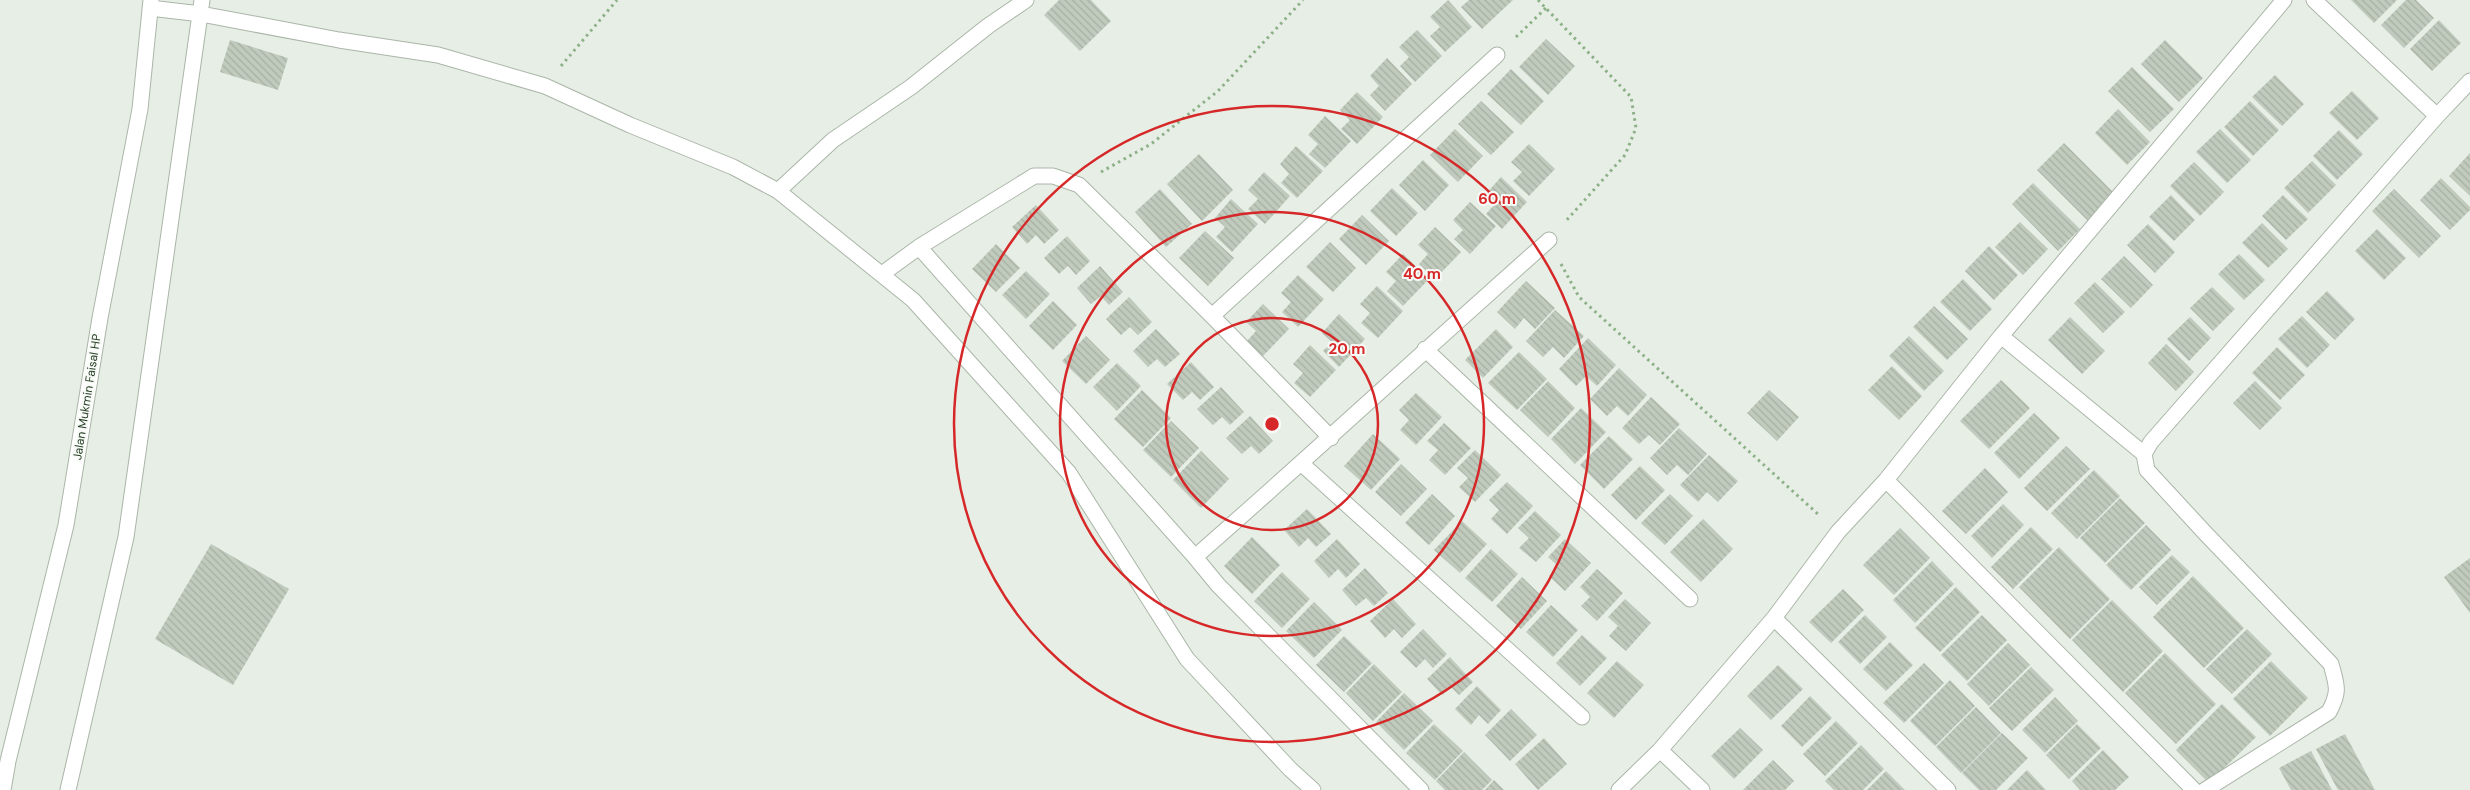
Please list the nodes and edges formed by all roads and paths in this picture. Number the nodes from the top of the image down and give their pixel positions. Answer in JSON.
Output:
{"nodes":[{"id":1,"x":617,"y":0,"type":"edge"},
{"id":2,"x":1026,"y":0,"type":"edge"},
{"id":3,"x":1303,"y":0,"type":"edge"},
{"id":4,"x":1538,"y":0,"type":"edge"},
{"id":5,"x":2284,"y":0,"type":"edge"},
{"id":6,"x":2314,"y":0,"type":"edge"},
{"id":7,"x":151,"y":4,"type":"edge"},
{"id":8,"x":202,"y":7,"type":"edge"},
{"id":9,"x":1546,"y":8,"type":"junction"},
{"id":10,"x":1497,"y":55,"type":"joint"},
{"id":11,"x":2470,"y":81,"type":"edge"},
{"id":12,"x":545,"y":86,"type":"junction"},
{"id":13,"x":2437,"y":116,"type":"junction"},
{"id":14,"x":1079,"y":185,"type":"junction"},
{"id":15,"x":778,"y":191,"type":"junction"},
{"id":16,"x":1549,"y":240,"type":"junction"},
{"id":17,"x":919,"y":247,"type":"junction"},
{"id":18,"x":882,"y":274,"type":"junction"},
{"id":19,"x":1212,"y":316,"type":"junction"},
{"id":20,"x":2001,"y":336,"type":"junction"},
{"id":21,"x":1425,"y":349,"type":"junction"},
{"id":22,"x":1331,"y":438,"type":"junction"},
{"id":23,"x":2144,"y":454,"type":"junction"},
{"id":24,"x":1302,"y":464,"type":"junction"},
{"id":25,"x":1886,"y":480,"type":"junction"},
{"id":26,"x":1838,"y":532,"type":"junction"},
{"id":27,"x":1195,"y":557,"type":"junction"},
{"id":28,"x":1690,"y":600,"type":"dead end"},
{"id":29,"x":1774,"y":618,"type":"junction"},
{"id":30,"x":1582,"y":717,"type":"dead end"},
{"id":31,"x":0,"y":744,"type":"edge"},
{"id":32,"x":1660,"y":750,"type":"junction"},
{"id":33,"x":8,"y":761,"type":"junction"},
{"id":34,"x":3,"y":790,"type":"edge"},
{"id":35,"x":68,"y":790,"type":"edge"},
{"id":36,"x":1313,"y":790,"type":"edge"},
{"id":37,"x":1421,"y":790,"type":"edge"},
{"id":38,"x":1619,"y":790,"type":"edge"},
{"id":39,"x":1702,"y":790,"type":"edge"},
{"id":40,"x":1948,"y":790,"type":"edge"},
{"id":41,"x":2194,"y":790,"type":"edge"},
{"id":42,"x":2205,"y":790,"type":"edge"}],
"edges":[{"from":1,"to":12,"type":"path"},
{"from":2,"to":15,"type":"street"},
{"from":3,"to":14,"type":"path"},
{"from":4,"to":9,"type":"path"},
{"from":5,"to":20,"type":"street"},
{"from":6,"to":13,"type":"street"},
{"from":7,"to":8,"type":"street"},
{"from":7,"to":33,"type":"street","name":"Jalan Mukmin Faisal HP"},
{"from":8,"to":12,"type":"street"},
{"from":8,"to":35,"type":"street"},
{"from":9,"to":10,"type":"path"},
{"from":9,"to":16,"type":"path"},
{"from":10,"to":19,"type":"street"},
{"from":11,"to":13,"type":"street"},
{"from":12,"to":15,"type":"street"},
{"from":13,"to":23,"type":"street"},
{"from":14,"to":17,"type":"street"},
{"from":14,"to":19,"type":"street"},
{"from":15,"to":18,"type":"street"},
{"from":16,"to":21,"type":"street"},
{"from":16,"to":26,"type":"path"},
{"from":17,"to":18,"type":"street"},
{"from":17,"to":27,"type":"street"},
{"from":18,"to":36,"type":"street"},
{"from":19,"to":22,"type":"street"},
{"from":20,"to":23,"type":"street"},
{"from":20,"to":25,"type":"street"},
{"from":21,"to":22,"type":"street"},
{"from":21,"to":28,"type":"street"},
{"from":22,"to":24,"type":"street"},
{"from":23,"to":42,"type":"street"},
{"from":24,"to":27,"type":"street"},
{"from":24,"to":30,"type":"street"},
{"from":25,"to":26,"type":"street"},
{"from":25,"to":41,"type":"street"},
{"from":26,"to":29,"type":"street"},
{"from":27,"to":37,"type":"street"},
{"from":29,"to":32,"type":"street"},
{"from":29,"to":40,"type":"street"},
{"from":31,"to":33,"type":"street"},
{"from":32,"to":38,"type":"street"},
{"from":32,"to":39,"type":"street"},
{"from":33,"to":34,"type":"street","name":"Jalan Mukmin Faisal HP"}]}
